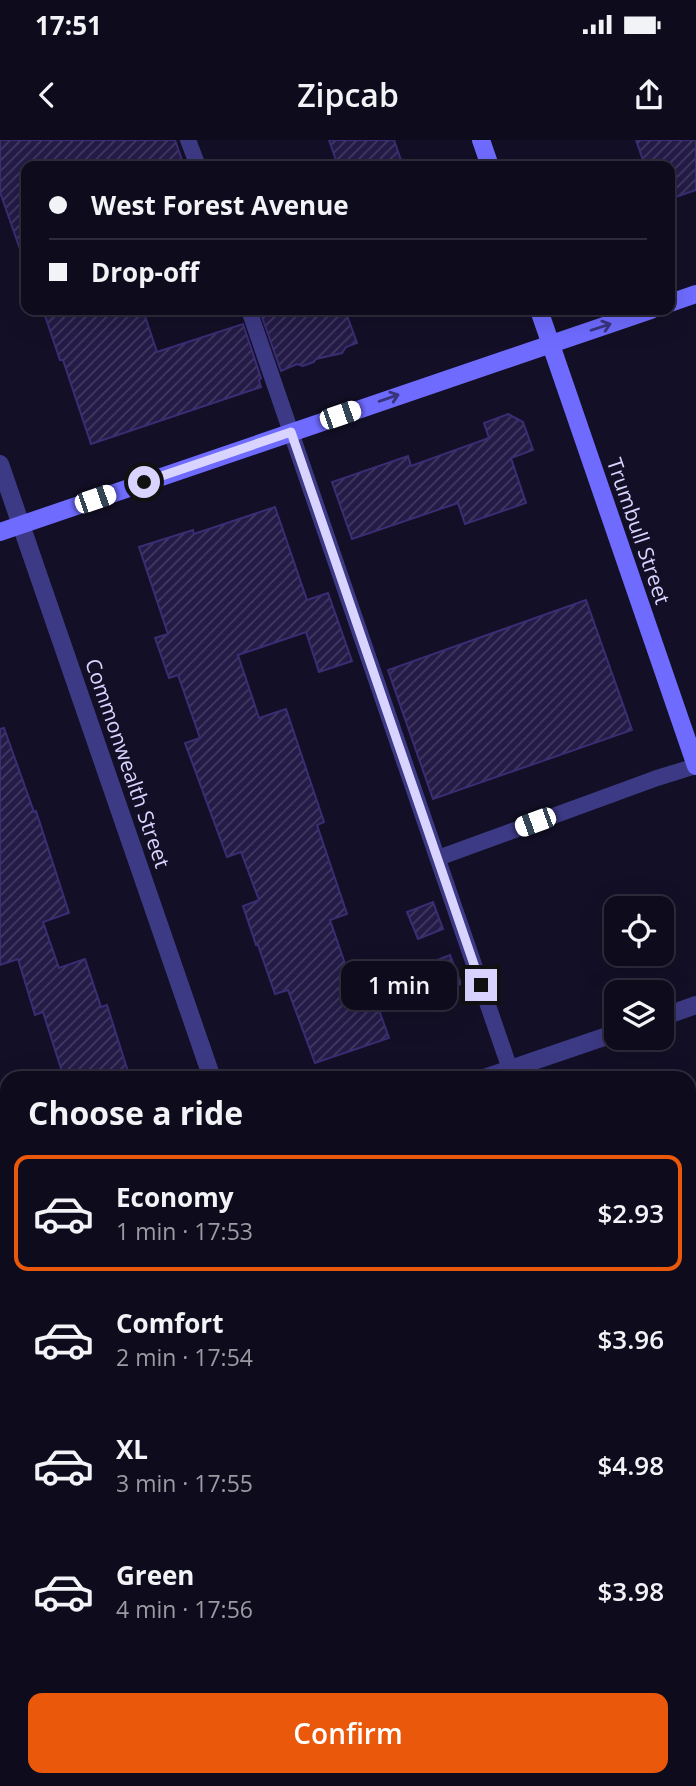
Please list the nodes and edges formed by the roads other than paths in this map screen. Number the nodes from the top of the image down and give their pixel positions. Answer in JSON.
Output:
{"nodes":[{"id":1,"x":188,"y":140,"type":"edge"},
{"id":2,"x":481,"y":140,"type":"edge"},
{"id":3,"x":196,"y":161,"type":"edge"},
{"id":4,"x":488,"y":161,"type":"edge"},
{"id":5,"x":696,"y":294,"type":"edge"},
{"id":6,"x":675,"y":301,"type":"edge"},
{"id":7,"x":250,"y":315,"type":"edge"},
{"id":8,"x":541,"y":315,"type":"edge"},
{"id":9,"x":636,"y":315,"type":"edge"},
{"id":10,"x":550,"y":343,"type":"junction"},
{"id":11,"x":291,"y":432,"type":"junction"},
{"id":12,"x":0,"y":464,"type":"edge"},
{"id":13,"x":21,"y":525,"type":"junction"},
{"id":14,"x":0,"y":532,"type":"edge"},
{"id":15,"x":696,"y":766,"type":"edge"},
{"id":16,"x":438,"y":858,"type":"junction"},
{"id":17,"x":696,"y":1005,"type":"edge"},
{"id":18,"x":674,"y":1013,"type":"edge"},
{"id":19,"x":604,"y":1038,"type":"edge"},
{"id":20,"x":210,"y":1071,"type":"edge"},
{"id":21,"x":510,"y":1071,"type":"edge"},
{"id":22,"x":519,"y":1071,"type":"edge"}],
"edges":[{"from":1,"to":3,"type":"lane"},
{"from":2,"to":4,"type":"street"},
{"from":5,"to":6,"type":"street"},
{"from":7,"to":11,"type":"lane"},
{"from":8,"to":10,"type":"street","name":"Trumbull Street"},
{"from":10,"to":9,"type":"street","one_way":true},
{"from":11,"to":10,"type":"street","one_way":true},
{"from":10,"to":15,"type":"street","name":"Trumbull Street"},
{"from":11,"to":13,"type":"street"},
{"from":11,"to":16,"type":"lane"},
{"from":12,"to":13,"type":"street","name":"Commonwealth Street"},
{"from":13,"to":14,"type":"street"},
{"from":13,"to":20,"type":"street","name":"Commonwealth Street"},
{"from":15,"to":16,"type":"lane"},
{"from":16,"to":21,"type":"lane"},
{"from":17,"to":18,"type":"street"},
{"from":19,"to":22,"type":"street"}]}
